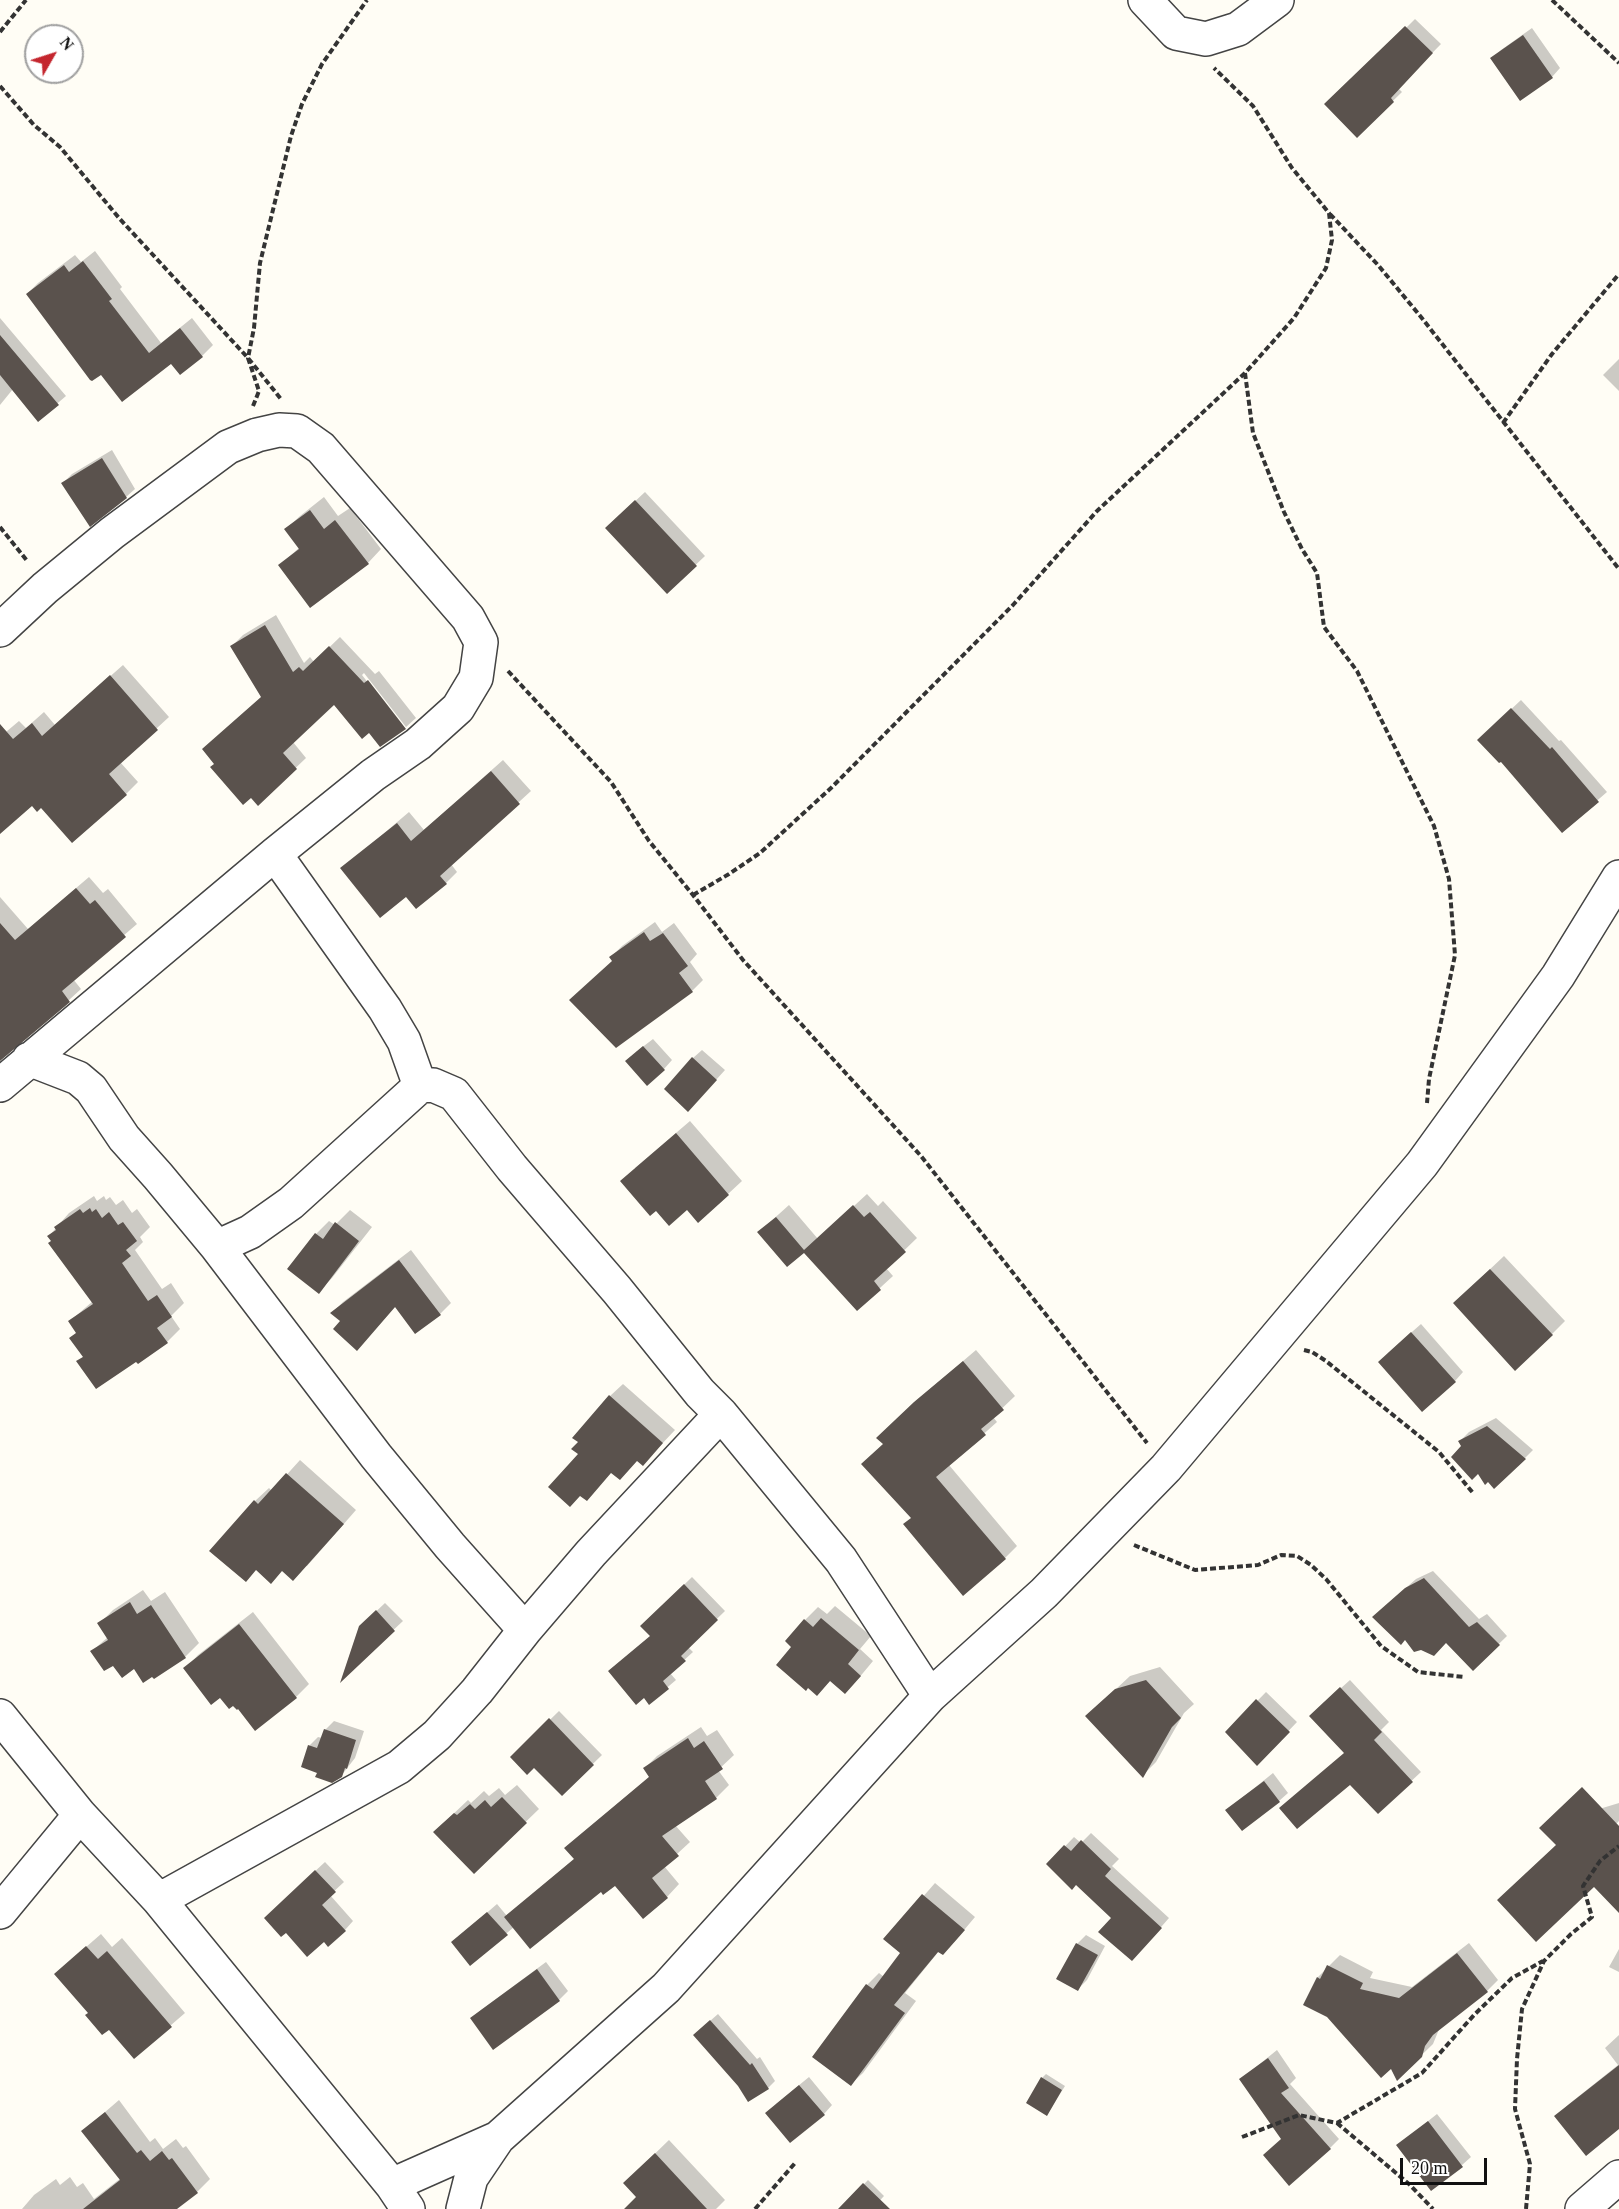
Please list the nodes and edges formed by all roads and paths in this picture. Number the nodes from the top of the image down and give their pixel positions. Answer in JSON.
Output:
{"nodes":[{"id":1,"x":26,"y":0,"type":"edge"},
{"id":2,"x":367,"y":0,"type":"edge"},
{"id":3,"x":1145,"y":0,"type":"edge"},
{"id":4,"x":1277,"y":0,"type":"edge"},
{"id":5,"x":1552,"y":0,"type":"edge"},
{"id":6,"x":0,"y":32,"type":"edge"},
{"id":7,"x":1619,"y":63,"type":"edge"},
{"id":8,"x":1210,"y":65,"type":"dead end"},
{"id":9,"x":0,"y":86,"type":"edge"},
{"id":10,"x":1329,"y":213,"type":"junction"},
{"id":11,"x":1619,"y":274,"type":"edge"},
{"id":12,"x":248,"y":358,"type":"junction"},
{"id":13,"x":1245,"y":374,"type":"junction"},
{"id":14,"x":285,"y":403,"type":"dead end"},
{"id":15,"x":1503,"y":423,"type":"junction"},
{"id":16,"x":0,"y":527,"type":"edge"},
{"id":17,"x":1619,"y":569,"type":"edge"},
{"id":18,"x":45,"y":588,"type":"junction"},
{"id":19,"x":0,"y":630,"type":"edge"},
{"id":20,"x":481,"y":642,"type":"junction"},
{"id":21,"x":275,"y":854,"type":"junction"},
{"id":22,"x":1619,"y":877,"type":"edge"},
{"id":23,"x":693,"y":895,"type":"junction"},
{"id":24,"x":29,"y":1059,"type":"junction"},
{"id":25,"x":0,"y":1085,"type":"edge"},
{"id":26,"x":420,"y":1086,"type":"junction"},
{"id":27,"x":1426,"y":1111,"type":"dead end"},
{"id":28,"x":217,"y":1248,"type":"junction"},
{"id":29,"x":1271,"y":1343,"type":"junction"},
{"id":30,"x":721,"y":1414,"type":"junction"},
{"id":31,"x":1166,"y":1467,"type":"junction"},
{"id":32,"x":1473,"y":1492,"type":"dead end"},
{"id":33,"x":1103,"y":1532,"type":"junction"},
{"id":34,"x":525,"y":1630,"type":"junction"},
{"id":35,"x":1464,"y":1677,"type":"dead end"},
{"id":36,"x":930,"y":1696,"type":"junction"},
{"id":37,"x":0,"y":1716,"type":"edge"},
{"id":38,"x":80,"y":1815,"type":"junction"},
{"id":39,"x":1619,"y":1846,"type":"edge"},
{"id":40,"x":159,"y":1900,"type":"junction"},
{"id":41,"x":0,"y":1912,"type":"edge"},
{"id":42,"x":1544,"y":1961,"type":"junction"},
{"id":43,"x":1336,"y":2123,"type":"junction"},
{"id":44,"x":1242,"y":2137,"type":"dead end"},
{"id":45,"x":498,"y":2138,"type":"junction"},
{"id":46,"x":796,"y":2162,"type":"dead end"},
{"id":47,"x":1619,"y":2177,"type":"edge"},
{"id":48,"x":400,"y":2197,"type":"edge"},
{"id":49,"x":463,"y":2209,"type":"edge"},
{"id":50,"x":755,"y":2209,"type":"edge"},
{"id":51,"x":1433,"y":2209,"type":"edge"},
{"id":52,"x":1526,"y":2209,"type":"edge"},
{"id":53,"x":1582,"y":2209,"type":"edge"}],
"edges":[{"from":1,"to":6,"type":"path"},
{"from":2,"to":12,"type":"path"},
{"from":3,"to":4,"type":"street"},
{"from":5,"to":7,"type":"path"},
{"from":8,"to":10,"type":"path"},
{"from":9,"to":12,"type":"path"},
{"from":10,"to":13,"type":"path"},
{"from":10,"to":15,"type":"path"},
{"from":11,"to":15,"type":"path"},
{"from":12,"to":14,"type":"path"},
{"from":13,"to":23,"type":"path"},
{"from":13,"to":27,"type":"path"},
{"from":15,"to":17,"type":"path"},
{"from":16,"to":18,"type":"path"},
{"from":18,"to":19,"type":"street"},
{"from":18,"to":20,"type":"street"},
{"from":20,"to":21,"type":"street"},
{"from":20,"to":23,"type":"path"},
{"from":21,"to":24,"type":"street"},
{"from":21,"to":26,"type":"street"},
{"from":22,"to":29,"type":"street"},
{"from":23,"to":31,"type":"path"},
{"from":24,"to":25,"type":"street"},
{"from":24,"to":28,"type":"street"},
{"from":26,"to":28,"type":"street"},
{"from":26,"to":30,"type":"street"},
{"from":28,"to":34,"type":"street"},
{"from":29,"to":31,"type":"street"},
{"from":29,"to":32,"type":"path"},
{"from":30,"to":34,"type":"street"},
{"from":30,"to":36,"type":"street"},
{"from":31,"to":33,"type":"street"},
{"from":33,"to":35,"type":"path"},
{"from":33,"to":36,"type":"street"},
{"from":34,"to":40,"type":"street"},
{"from":36,"to":45,"type":"street"},
{"from":37,"to":38,"type":"street"},
{"from":38,"to":40,"type":"street"},
{"from":38,"to":41,"type":"street"},
{"from":39,"to":42,"type":"path"},
{"from":40,"to":48,"type":"street"},
{"from":42,"to":43,"type":"path"},
{"from":42,"to":52,"type":"path"},
{"from":43,"to":44,"type":"path"},
{"from":43,"to":51,"type":"path"},
{"from":45,"to":48,"type":"street"},
{"from":45,"to":49,"type":"street"},
{"from":46,"to":50,"type":"path"},
{"from":47,"to":53,"type":"street"}]}
